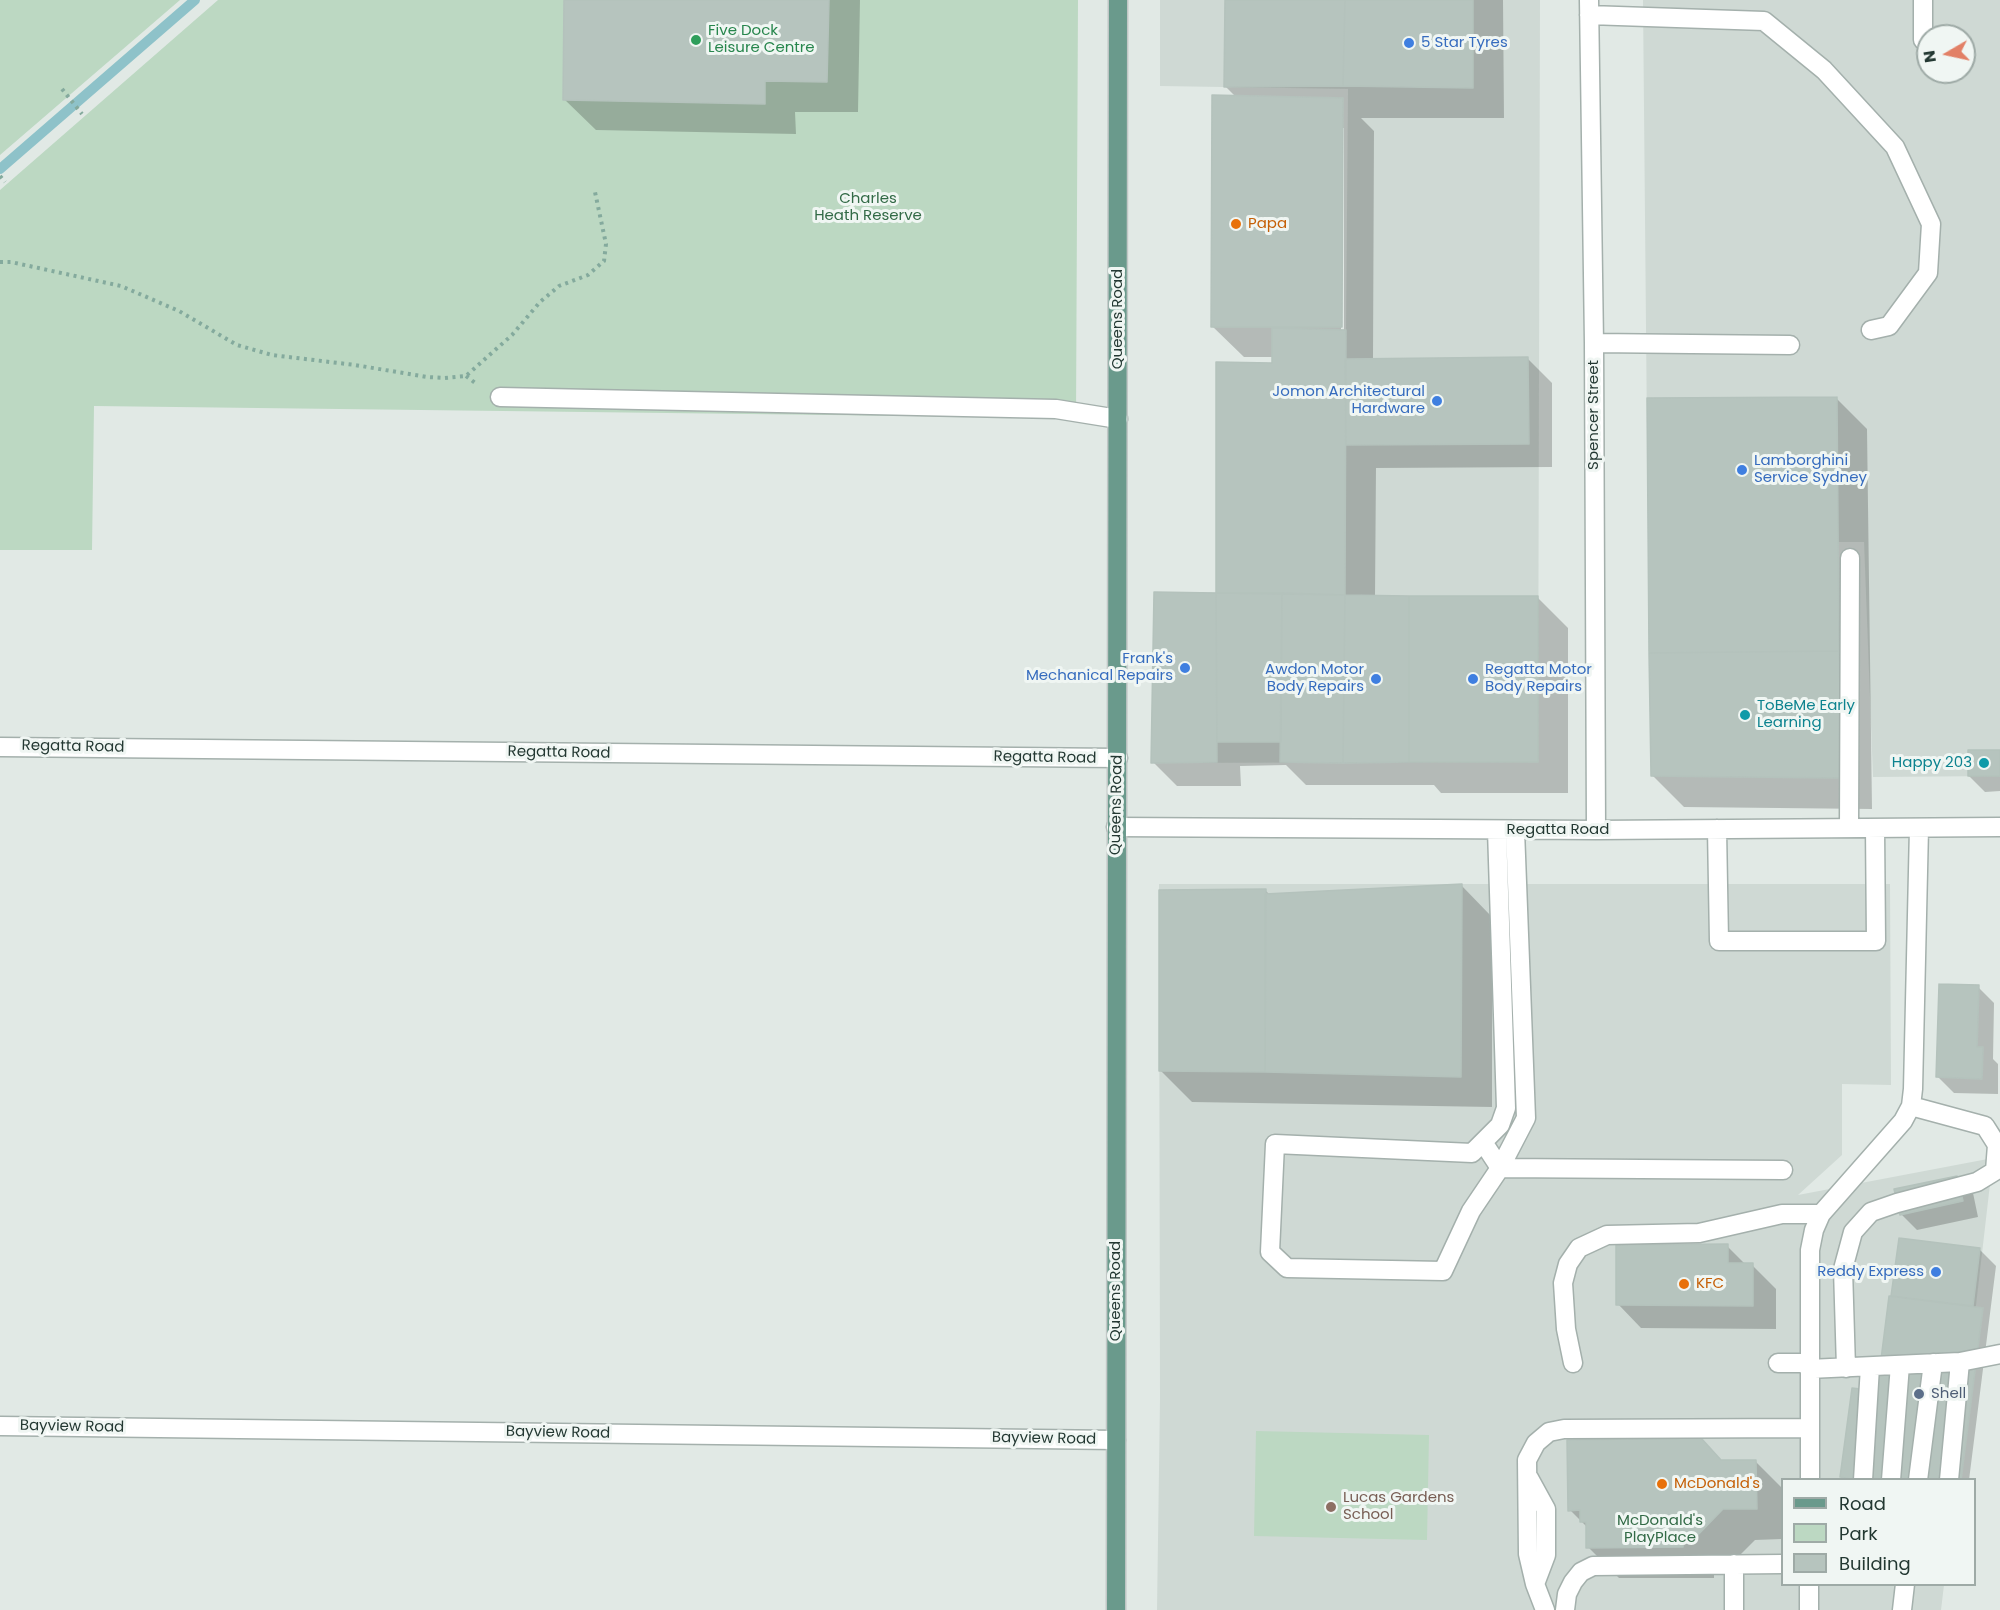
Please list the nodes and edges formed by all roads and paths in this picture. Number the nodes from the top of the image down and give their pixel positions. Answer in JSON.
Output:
{"nodes":[{"id":1,"x":1118,"y":0,"type":"edge"},
{"id":2,"x":1923,"y":0,"type":"edge"},
{"id":3,"x":1589,"y":8,"type":"edge"},
{"id":4,"x":1923,"y":24,"type":"edge"},
{"id":5,"x":62,"y":89,"type":"dead end"},
{"id":6,"x":82,"y":114,"type":"dead end"},
{"id":7,"x":0,"y":176,"type":"edge"},
{"id":8,"x":5,"y":182,"type":"dead end"},
{"id":9,"x":595,"y":192,"type":"dead end"},
{"id":10,"x":0,"y":262,"type":"edge"},
{"id":11,"x":1871,"y":330,"type":"dead end"},
{"id":12,"x":1594,"y":343,"type":"junction"},
{"id":13,"x":1790,"y":345,"type":"dead end"},
{"id":14,"x":500,"y":397,"type":"dead end"},
{"id":15,"x":1118,"y":419,"type":"junction"},
{"id":16,"x":1850,"y":558,"type":"dead end"},
{"id":17,"x":0,"y":747,"type":"edge"},
{"id":18,"x":1118,"y":758,"type":"junction"},
{"id":19,"x":1116,"y":827,"type":"junction"},
{"id":20,"x":2000,"y":827,"type":"edge"},
{"id":21,"x":1849,"y":828,"type":"junction"},
{"id":22,"x":1875,"y":828,"type":"junction"},
{"id":23,"x":1918,"y":828,"type":"junction"},
{"id":24,"x":1717,"y":829,"type":"junction"},
{"id":25,"x":1506,"y":830,"type":"junction"},
{"id":26,"x":1596,"y":830,"type":"junction"},
{"id":27,"x":1911,"y":1106,"type":"junction"},
{"id":28,"x":1483,"y":1142,"type":"junction"},
{"id":29,"x":1500,"y":1168,"type":"junction"},
{"id":30,"x":1783,"y":1170,"type":"dead end"},
{"id":31,"x":1821,"y":1214,"type":"junction"},
{"id":32,"x":2000,"y":1354,"type":"edge"},
{"id":33,"x":1960,"y":1362,"type":"junction"},
{"id":34,"x":1573,"y":1363,"type":"dead end"},
{"id":35,"x":1778,"y":1363,"type":"dead end"},
{"id":36,"x":1933,"y":1364,"type":"junction"},
{"id":37,"x":1900,"y":1365,"type":"junction"},
{"id":38,"x":1809,"y":1366,"type":"junction"},
{"id":39,"x":1870,"y":1366,"type":"junction"},
{"id":40,"x":1846,"y":1368,"type":"junction"},
{"id":41,"x":0,"y":1426,"type":"edge"},
{"id":42,"x":1810,"y":1428,"type":"junction"},
{"id":43,"x":1116,"y":1440,"type":"junction"},
{"id":44,"x":1810,"y":1478,"type":"edge"},
{"id":45,"x":1863,"y":1478,"type":"edge"},
{"id":46,"x":1891,"y":1478,"type":"edge"},
{"id":47,"x":1918,"y":1478,"type":"edge"},
{"id":48,"x":1949,"y":1478,"type":"edge"},
{"id":49,"x":1734,"y":1564,"type":"junction"},
{"id":50,"x":1781,"y":1564,"type":"edge"},
{"id":51,"x":1809,"y":1586,"type":"edge"},
{"id":52,"x":1905,"y":1586,"type":"edge"},
{"id":53,"x":1116,"y":1610,"type":"edge"},
{"id":54,"x":1545,"y":1610,"type":"edge"},
{"id":55,"x":1565,"y":1610,"type":"edge"},
{"id":56,"x":1734,"y":1610,"type":"edge"},
{"id":57,"x":1809,"y":1610,"type":"edge"},
{"id":58,"x":1902,"y":1610,"type":"edge"}],
"edges":[{"from":1,"to":15,"type":"main road","name":"Queens Road"},
{"from":2,"to":4,"type":"street"},
{"from":3,"to":11,"type":"street"},
{"from":3,"to":12,"type":"street","name":"Spencer Street"},
{"from":5,"to":6,"type":"path"},
{"from":7,"to":8,"type":"path"},
{"from":9,"to":10,"type":"path"},
{"from":12,"to":13,"type":"street"},
{"from":12,"to":26,"type":"street","name":"Spencer Street"},
{"from":14,"to":15,"type":"street"},
{"from":15,"to":18,"type":"main road","name":"Queens Road"},
{"from":16,"to":21,"type":"street"},
{"from":17,"to":18,"type":"street","name":"Regatta Road"},
{"from":18,"to":19,"type":"main road","name":"Queens Road"},
{"from":19,"to":25,"type":"street","name":"Regatta Road"},
{"from":19,"to":43,"type":"main road","name":"Queens Road"},
{"from":20,"to":23,"type":"street","name":"Regatta Road"},
{"from":21,"to":22,"type":"street","name":"Regatta Road"},
{"from":21,"to":24,"type":"street","name":"Regatta Road"},
{"from":22,"to":23,"type":"street","name":"Regatta Road"},
{"from":22,"to":24,"type":"street"},
{"from":23,"to":27,"type":"street"},
{"from":24,"to":26,"type":"street","name":"Regatta Road"},
{"from":25,"to":26,"type":"street","name":"Regatta Road"},
{"from":25,"to":28,"type":"street"},
{"from":25,"to":29,"type":"street"},
{"from":27,"to":31,"type":"street"},
{"from":27,"to":40,"type":"street"},
{"from":28,"to":29,"type":"street"},
{"from":28,"to":29,"type":"street"},
{"from":29,"to":30,"type":"street"},
{"from":31,"to":34,"type":"street"},
{"from":31,"to":38,"type":"street"},
{"from":32,"to":33,"type":"street"},
{"from":33,"to":36,"type":"street"},
{"from":33,"to":48,"type":"street"},
{"from":35,"to":38,"type":"street"},
{"from":36,"to":37,"type":"street"},
{"from":36,"to":47,"type":"street"},
{"from":37,"to":39,"type":"street"},
{"from":37,"to":46,"type":"street"},
{"from":38,"to":40,"type":"street"},
{"from":38,"to":42,"type":"street"},
{"from":39,"to":40,"type":"street"},
{"from":39,"to":45,"type":"street"},
{"from":41,"to":43,"type":"street","name":"Bayview Road"},
{"from":42,"to":44,"type":"street"},
{"from":42,"to":54,"type":"street"},
{"from":43,"to":53,"type":"main road","name":"Queens Road"},
{"from":49,"to":50,"type":"street"},
{"from":49,"to":55,"type":"street"},
{"from":49,"to":56,"type":"street"},
{"from":51,"to":57,"type":"street"},
{"from":52,"to":58,"type":"street"}]}
